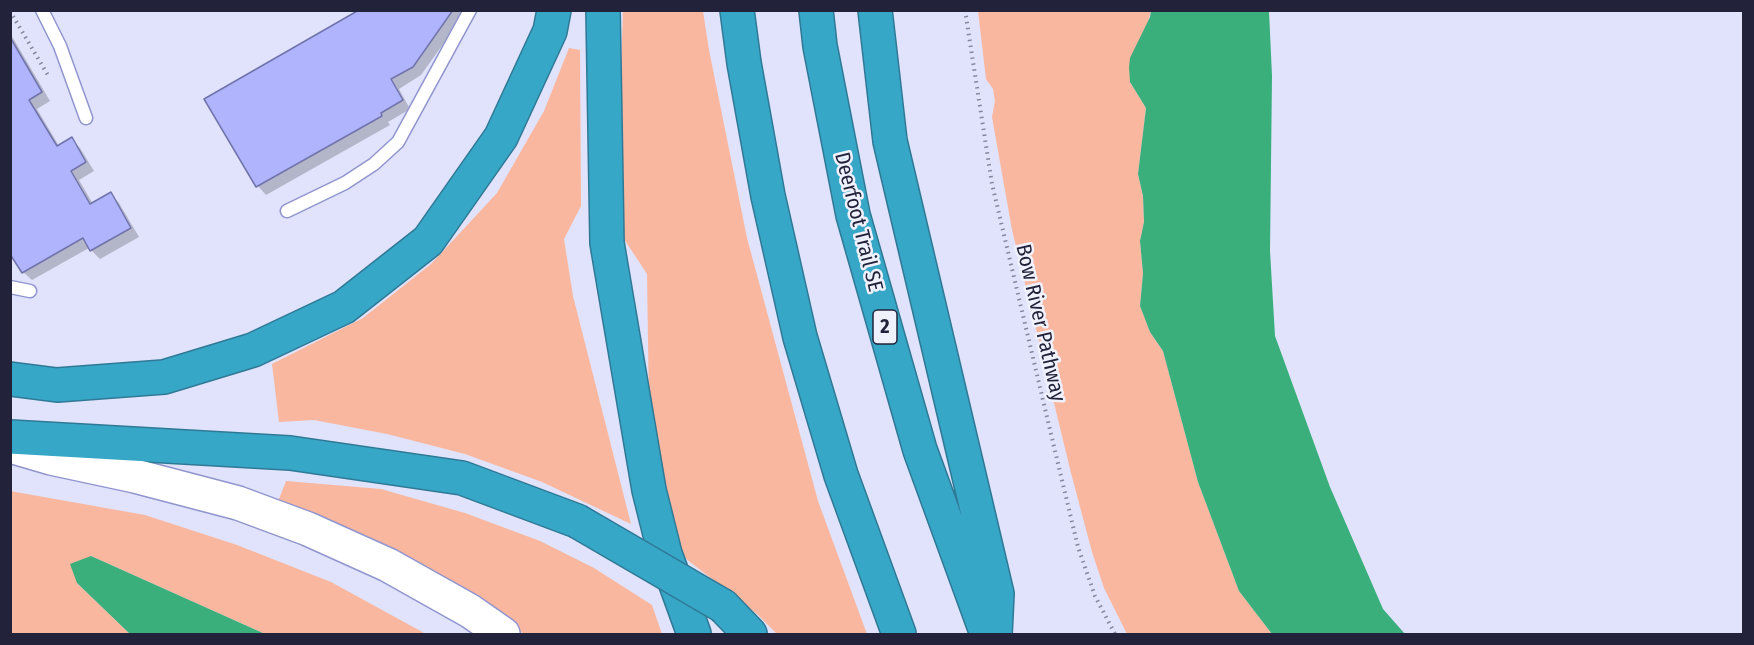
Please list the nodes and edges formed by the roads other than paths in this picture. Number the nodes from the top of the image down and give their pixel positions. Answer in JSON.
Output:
{"nodes":[{"id":1,"x":42,"y":10,"type":"edge"},
{"id":2,"x":470,"y":10,"type":"edge"},
{"id":3,"x":554,"y":10,"type":"edge"},
{"id":4,"x":603,"y":10,"type":"edge"},
{"id":5,"x":737,"y":10,"type":"edge"},
{"id":6,"x":816,"y":10,"type":"edge"},
{"id":7,"x":875,"y":10,"type":"edge"},
{"id":8,"x":86,"y":118,"type":"dead end"},
{"id":9,"x":287,"y":211,"type":"dead end"},
{"id":10,"x":10,"y":287,"type":"edge"},
{"id":11,"x":30,"y":291,"type":"dead end"},
{"id":12,"x":10,"y":379,"type":"edge"},
{"id":13,"x":10,"y":437,"type":"edge"},
{"id":14,"x":10,"y":446,"type":"edge"},
{"id":15,"x":503,"y":634,"type":"edge"},
{"id":16,"x":694,"y":634,"type":"edge"},
{"id":17,"x":750,"y":634,"type":"edge"},
{"id":18,"x":899,"y":634,"type":"edge"},
{"id":19,"x":987,"y":634,"type":"edge"},
{"id":20,"x":995,"y":634,"type":"edge"}],
"edges":[{"from":1,"to":8,"type":"lane"},
{"from":2,"to":9,"type":"lane"},
{"from":3,"to":12,"type":"highway"},
{"from":4,"to":16,"type":"highway"},
{"from":5,"to":18,"type":"highway"},
{"from":6,"to":19,"type":"highway","name":"Deerfoot Trail SE","number":"2"},
{"from":7,"to":20,"type":"highway"},
{"from":10,"to":11,"type":"lane"},
{"from":13,"to":17,"type":"highway","bridge":true},
{"from":14,"to":15,"type":"street"}]}
